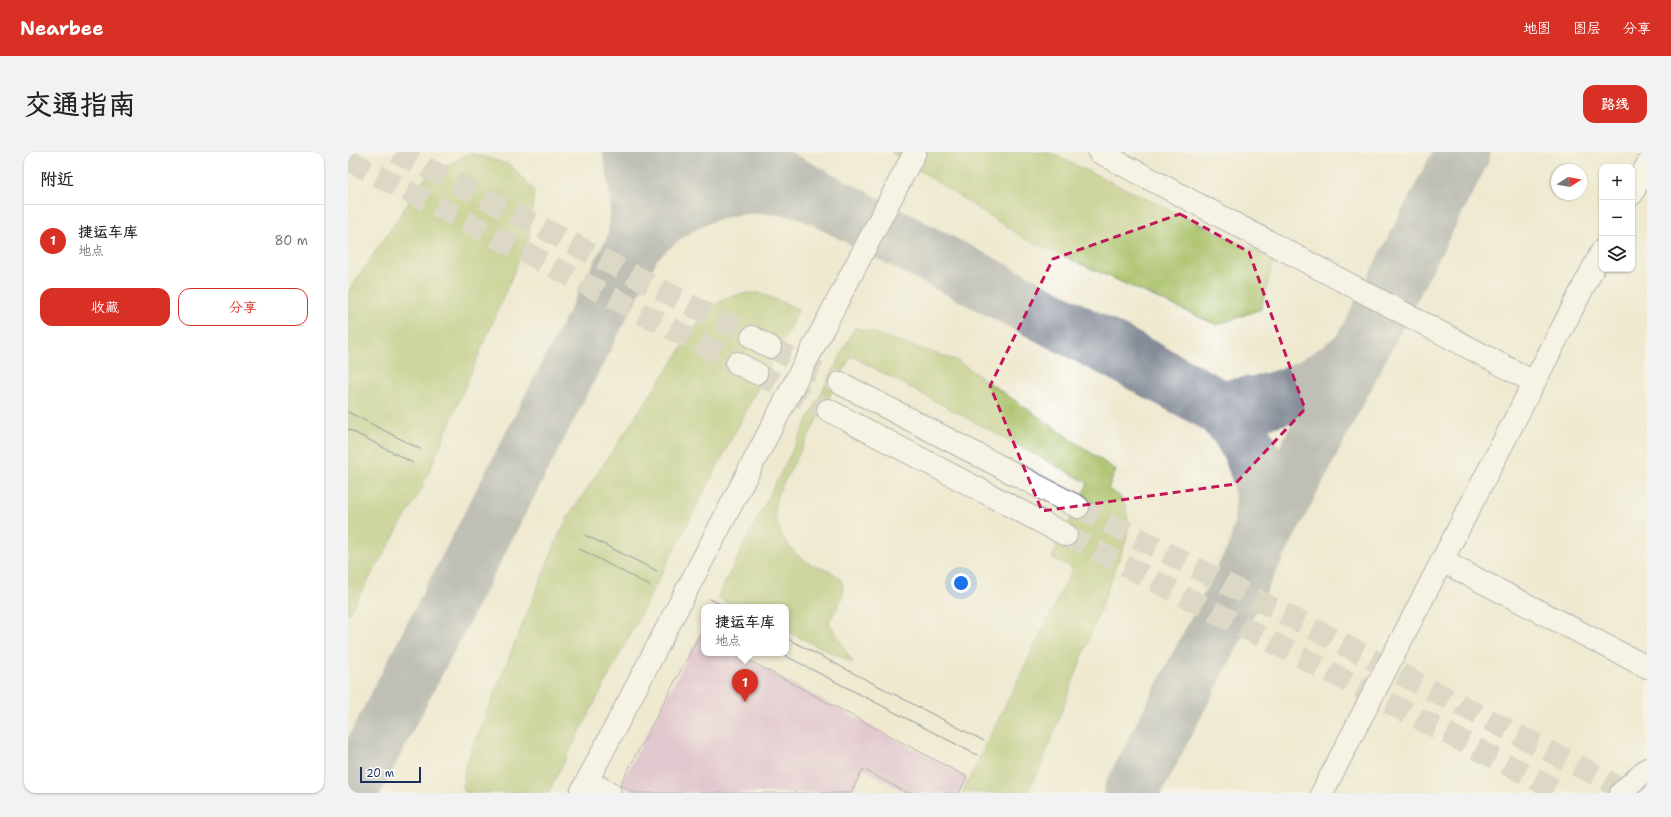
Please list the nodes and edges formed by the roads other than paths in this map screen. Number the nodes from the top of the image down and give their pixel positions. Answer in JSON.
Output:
{"nodes":[{"id":1,"x":915,"y":152,"type":"edge"},
{"id":2,"x":1099,"y":152,"type":"edge"},
{"id":3,"x":1647,"y":165,"type":"edge"},
{"id":4,"x":1635,"y":188,"type":"edge"},
{"id":5,"x":1599,"y":257,"type":"edge"},
{"id":6,"x":1534,"y":382,"type":"junction"},
{"id":7,"x":840,"y":383,"type":"tunnel mouth"},
{"id":8,"x":828,"y":410,"type":"tunnel mouth"},
{"id":9,"x":1078,"y":506,"type":"tunnel mouth"},
{"id":10,"x":1066,"y":534,"type":"tunnel mouth"},
{"id":11,"x":1442,"y":561,"type":"junction"},
{"id":12,"x":1647,"y":667,"type":"edge"},
{"id":13,"x":1647,"y":769,"type":"edge"},
{"id":14,"x":584,"y":787,"type":"edge"},
{"id":15,"x":610,"y":793,"type":"edge"},
{"id":16,"x":1322,"y":793,"type":"edge"},
{"id":17,"x":1621,"y":793,"type":"edge"}],
"edges":[{"from":1,"to":14,"type":"lane"},
{"from":2,"to":6,"type":"lane"},
{"from":3,"to":4,"type":"lane"},
{"from":5,"to":6,"type":"lane"},
{"from":6,"to":11,"type":"lane"},
{"from":7,"to":9,"type":"lane"},
{"from":8,"to":10,"type":"lane"},
{"from":11,"to":12,"type":"lane"},
{"from":11,"to":16,"type":"lane"},
{"from":13,"to":17,"type":"lane"},
{"from":14,"to":15,"type":"lane"}]}
